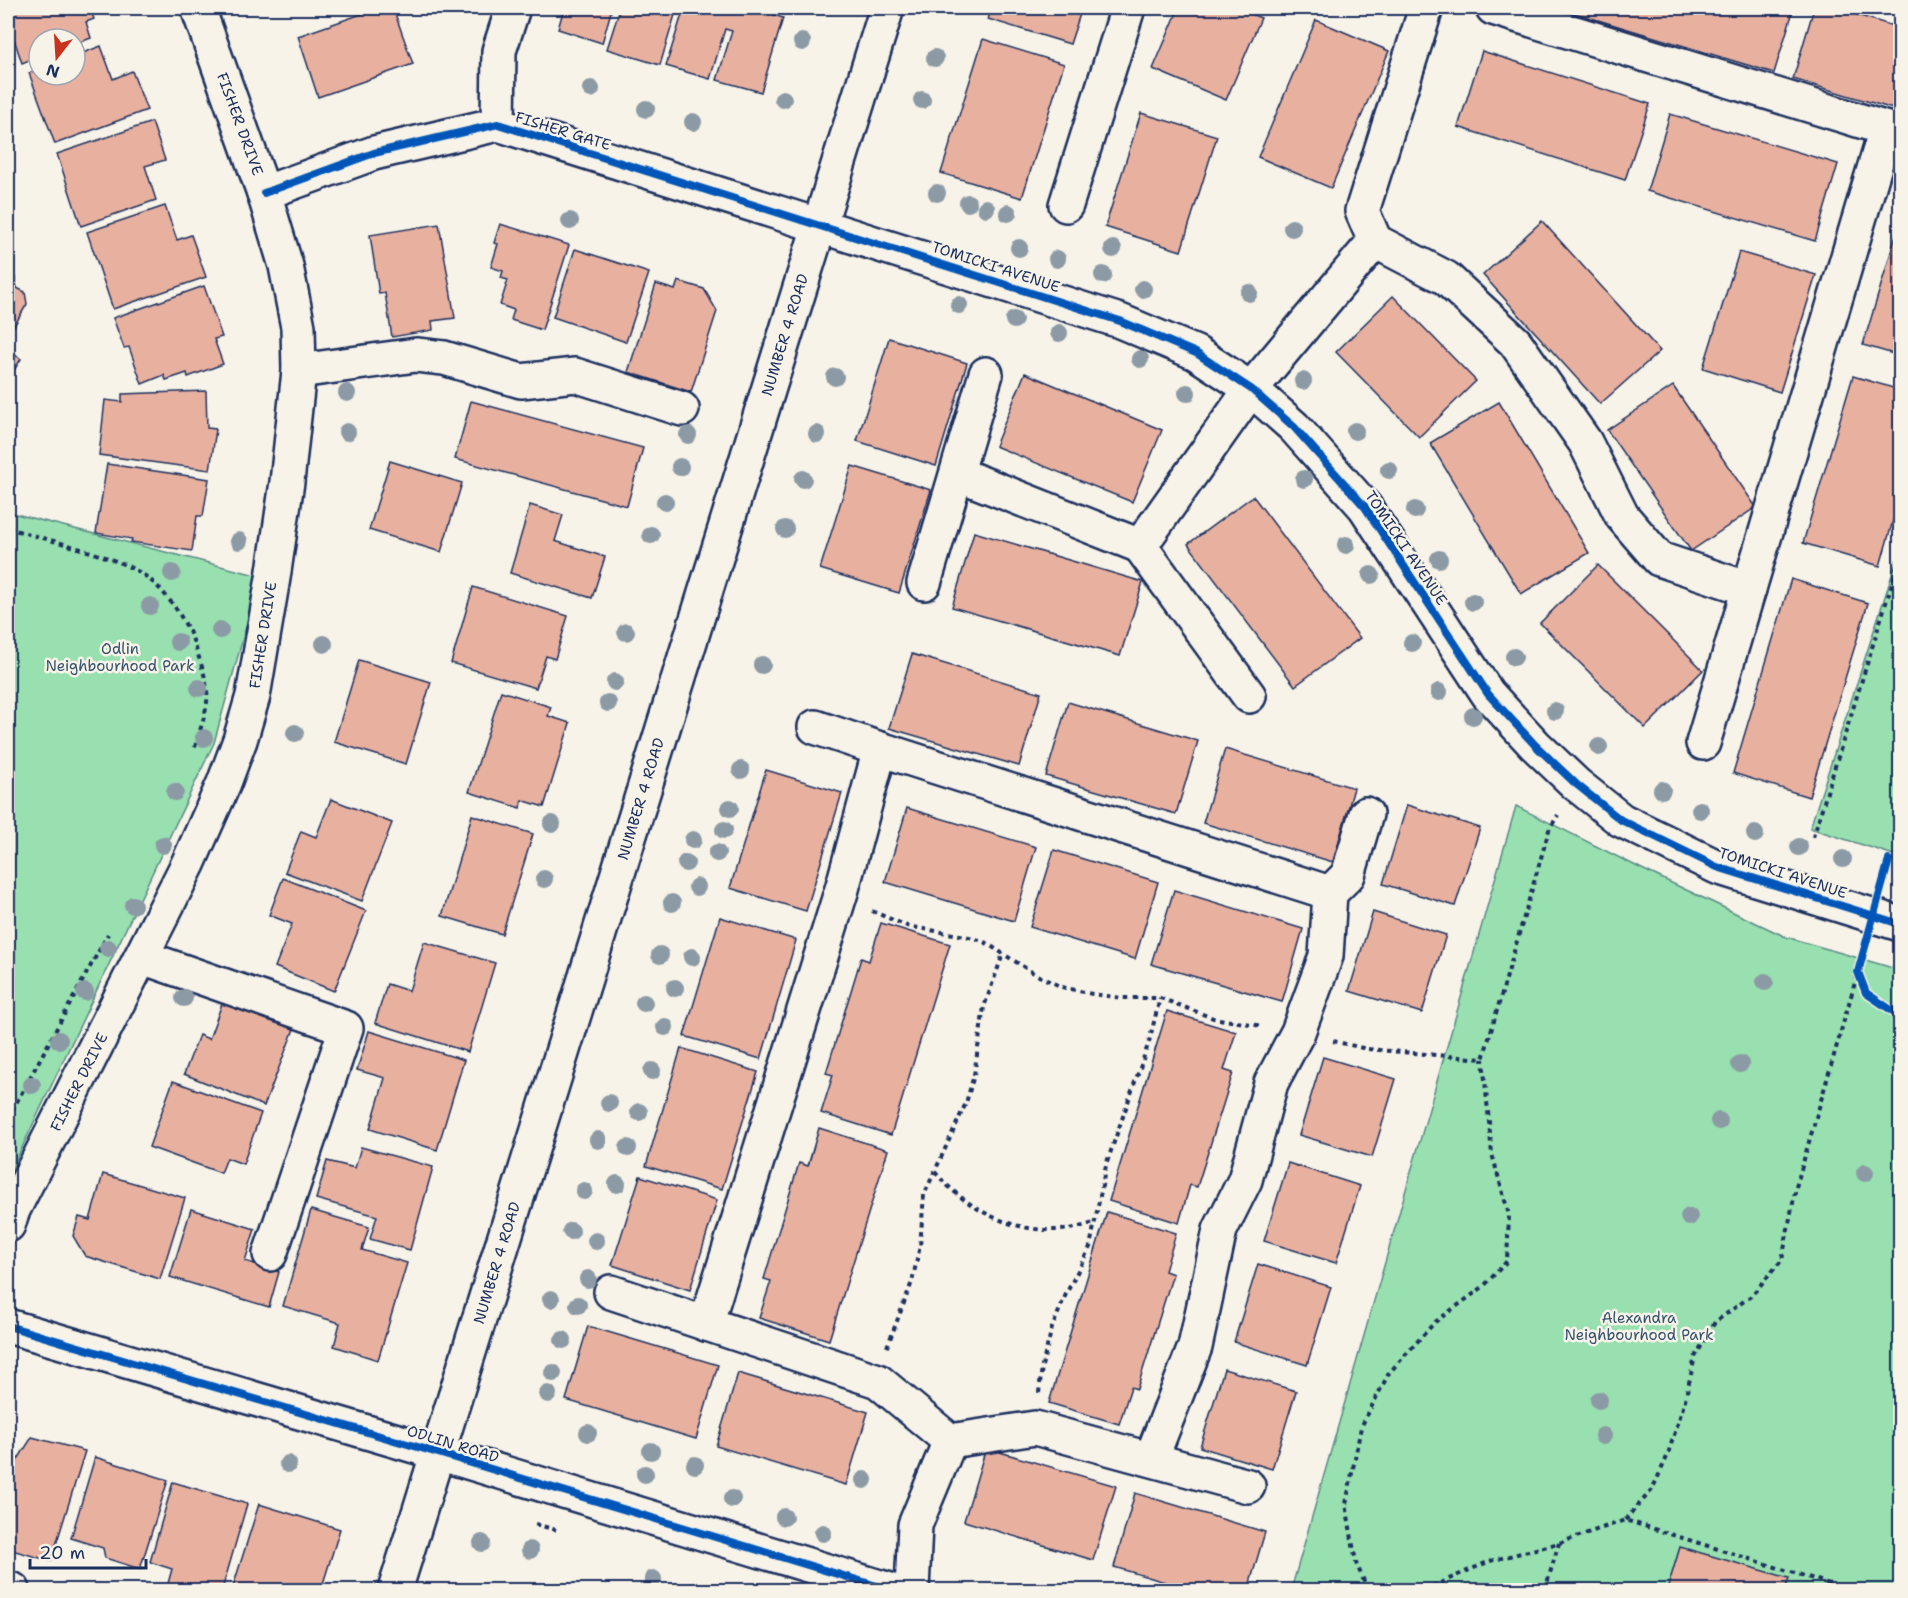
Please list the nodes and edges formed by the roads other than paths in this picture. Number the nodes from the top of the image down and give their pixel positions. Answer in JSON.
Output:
{"nodes":[{"id":1,"x":198,"y":8,"type":"edge"},
{"id":2,"x":513,"y":8,"type":"edge"},
{"id":3,"x":887,"y":8,"type":"edge"},
{"id":4,"x":1128,"y":8,"type":"edge"},
{"id":5,"x":1426,"y":8,"type":"edge"},
{"id":6,"x":1493,"y":8,"type":"edge"},
{"id":7,"x":498,"y":124,"type":"junction"},
{"id":8,"x":1893,"y":131,"type":"edge"},
{"id":9,"x":264,"y":193,"type":"junction"},
{"id":10,"x":1066,"y":205,"type":"dead end"},
{"id":11,"x":819,"y":225,"type":"junction"},
{"id":12,"x":1375,"y":241,"type":"junction"},
{"id":13,"x":299,"y":371,"type":"junction"},
{"id":14,"x":986,"y":374,"type":"dead end"},
{"id":15,"x":1251,"y":388,"type":"junction"},
{"id":16,"x":682,"y":409,"type":"dead end"},
{"id":17,"x":958,"y":474,"type":"junction"},
{"id":18,"x":1140,"y":546,"type":"junction"},
{"id":19,"x":924,"y":583,"type":"dead end"},
{"id":20,"x":1749,"y":589,"type":"junction"},
{"id":21,"x":1249,"y":696,"type":"dead end"},
{"id":22,"x":815,"y":727,"type":"dead end"},
{"id":23,"x":1703,"y":743,"type":"dead end"},
{"id":24,"x":880,"y":749,"type":"junction"},
{"id":25,"x":1366,"y":814,"type":"dead end"},
{"id":26,"x":1330,"y":893,"type":"junction"},
{"id":27,"x":1887,"y":920,"type":"edge"},
{"id":28,"x":142,"y":957,"type":"junction"},
{"id":29,"x":8,"y":1225,"type":"edge"},
{"id":30,"x":270,"y":1254,"type":"dead end"},
{"id":31,"x":611,"y":1292,"type":"dead end"},
{"id":32,"x":706,"y":1324,"type":"junction"},
{"id":33,"x":8,"y":1326,"type":"edge"},
{"id":34,"x":950,"y":1442,"type":"junction"},
{"id":35,"x":438,"y":1453,"type":"junction"},
{"id":36,"x":1151,"y":1459,"type":"junction"},
{"id":37,"x":1248,"y":1486,"type":"dead end"},
{"id":38,"x":8,"y":1589,"type":"edge"},
{"id":39,"x":13,"y":1590,"type":"edge"},
{"id":40,"x":395,"y":1590,"type":"edge"},
{"id":41,"x":890,"y":1590,"type":"edge"},
{"id":42,"x":912,"y":1590,"type":"edge"}],
"edges":[{"from":1,"to":9,"type":"street","name":"FISHER DRIVE"},
{"from":2,"to":7,"type":"street"},
{"from":3,"to":11,"type":"street","name":"NUMBER 4 ROAD"},
{"from":4,"to":10,"type":"street"},
{"from":5,"to":12,"type":"street"},
{"from":6,"to":8,"type":"street"},
{"from":7,"to":9,"type":"street","name":"FISHER GATE"},
{"from":7,"to":11,"type":"street","name":"FISHER GATE"},
{"from":8,"to":20,"type":"street"},
{"from":9,"to":13,"type":"street","name":"FISHER DRIVE"},
{"from":11,"to":15,"type":"street","name":"TOMICKI AVENUE"},
{"from":11,"to":35,"type":"street","name":"NUMBER 4 ROAD"},
{"from":12,"to":15,"type":"street"},
{"from":12,"to":20,"type":"street"},
{"from":13,"to":16,"type":"street"},
{"from":13,"to":28,"type":"street","name":"FISHER DRIVE"},
{"from":14,"to":17,"type":"street"},
{"from":15,"to":18,"type":"street"},
{"from":15,"to":27,"type":"street","name":"TOMICKI AVENUE"},
{"from":17,"to":18,"type":"street"},
{"from":17,"to":19,"type":"street"},
{"from":18,"to":21,"type":"street"},
{"from":20,"to":23,"type":"street"},
{"from":22,"to":24,"type":"street"},
{"from":24,"to":26,"type":"street"},
{"from":24,"to":32,"type":"street"},
{"from":25,"to":26,"type":"street"},
{"from":26,"to":36,"type":"street"},
{"from":28,"to":29,"type":"street","name":"FISHER DRIVE"},
{"from":28,"to":30,"type":"street"},
{"from":31,"to":32,"type":"street"},
{"from":32,"to":34,"type":"street"},
{"from":33,"to":35,"type":"street","name":"ODLIN ROAD"},
{"from":34,"to":36,"type":"street"},
{"from":34,"to":42,"type":"street"},
{"from":35,"to":40,"type":"street","name":"NUMBER 4 ROAD"},
{"from":35,"to":41,"type":"street","name":"ODLIN ROAD"},
{"from":36,"to":37,"type":"street"},
{"from":38,"to":39,"type":"street"}]}
